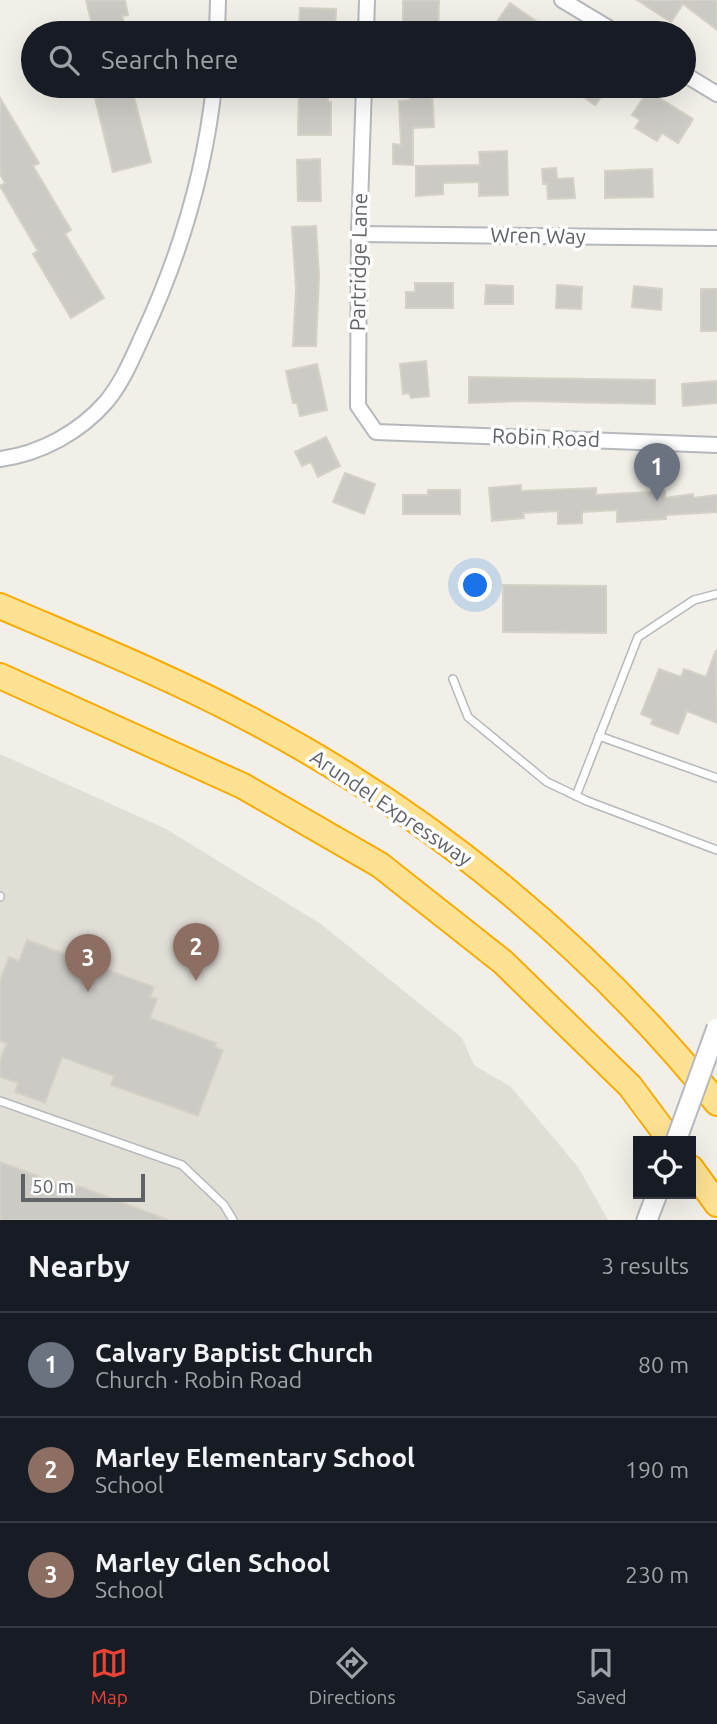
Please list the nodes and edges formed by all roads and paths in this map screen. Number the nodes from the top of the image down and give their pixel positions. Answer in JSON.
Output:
{"nodes":[{"id":1,"x":218,"y":0,"type":"edge"},
{"id":2,"x":367,"y":0,"type":"edge"},
{"id":3,"x":562,"y":0,"type":"edge"},
{"id":4,"x":217,"y":21,"type":"edge"},
{"id":5,"x":366,"y":21,"type":"edge"},
{"id":6,"x":597,"y":21,"type":"edge"},
{"id":7,"x":696,"y":81,"type":"edge"},
{"id":8,"x":717,"y":94,"type":"edge"},
{"id":9,"x":212,"y":98,"type":"edge"},
{"id":10,"x":364,"y":98,"type":"edge"},
{"id":11,"x":359,"y":234,"type":"junction"},
{"id":12,"x":717,"y":238,"type":"edge"},
{"id":13,"x":376,"y":432,"type":"joint"},
{"id":14,"x":717,"y":445,"type":"edge"},
{"id":15,"x":0,"y":459,"type":"edge"},
{"id":16,"x":717,"y":594,"type":"edge"},
{"id":17,"x":0,"y":606,"type":"edge"},
{"id":18,"x":0,"y":676,"type":"edge"},
{"id":19,"x":453,"y":678,"type":"dead end"},
{"id":20,"x":599,"y":736,"type":"junction"},
{"id":21,"x":717,"y":778,"type":"edge"},
{"id":22,"x":576,"y":796,"type":"junction"},
{"id":23,"x":717,"y":850,"type":"edge"},
{"id":24,"x":717,"y":1028,"type":"edge"},
{"id":25,"x":0,"y":1101,"type":"edge"},
{"id":26,"x":717,"y":1103,"type":"edge"},
{"id":27,"x":669,"y":1136,"type":"edge"},
{"id":28,"x":675,"y":1136,"type":"edge"},
{"id":29,"x":696,"y":1175,"type":"edge"},
{"id":30,"x":717,"y":1204,"type":"edge"},
{"id":31,"x":233,"y":1220,"type":"edge"}],
"edges":[{"from":1,"to":4,"type":"street"},
{"from":2,"to":5,"type":"street"},
{"from":3,"to":6,"type":"street"},
{"from":7,"to":8,"type":"street"},
{"from":9,"to":15,"type":"street"},
{"from":10,"to":11,"type":"street","name":"Partridge Lane"},
{"from":11,"to":12,"type":"street","name":"Wren Way"},
{"from":11,"to":13,"type":"street","name":"Partridge Lane"},
{"from":13,"to":14,"type":"street","name":"Robin Road"},
{"from":16,"to":20,"type":"lane"},
{"from":17,"to":26,"type":"highway","name":"Arundel Expressway"},
{"from":18,"to":27,"type":"highway"},
{"from":19,"to":22,"type":"lane"},
{"from":20,"to":21,"type":"lane"},
{"from":20,"to":22,"type":"lane"},
{"from":22,"to":23,"type":"lane"},
{"from":24,"to":28,"type":"main road","bridge":true},
{"from":25,"to":31,"type":"lane"},
{"from":29,"to":30,"type":"highway"}]}
